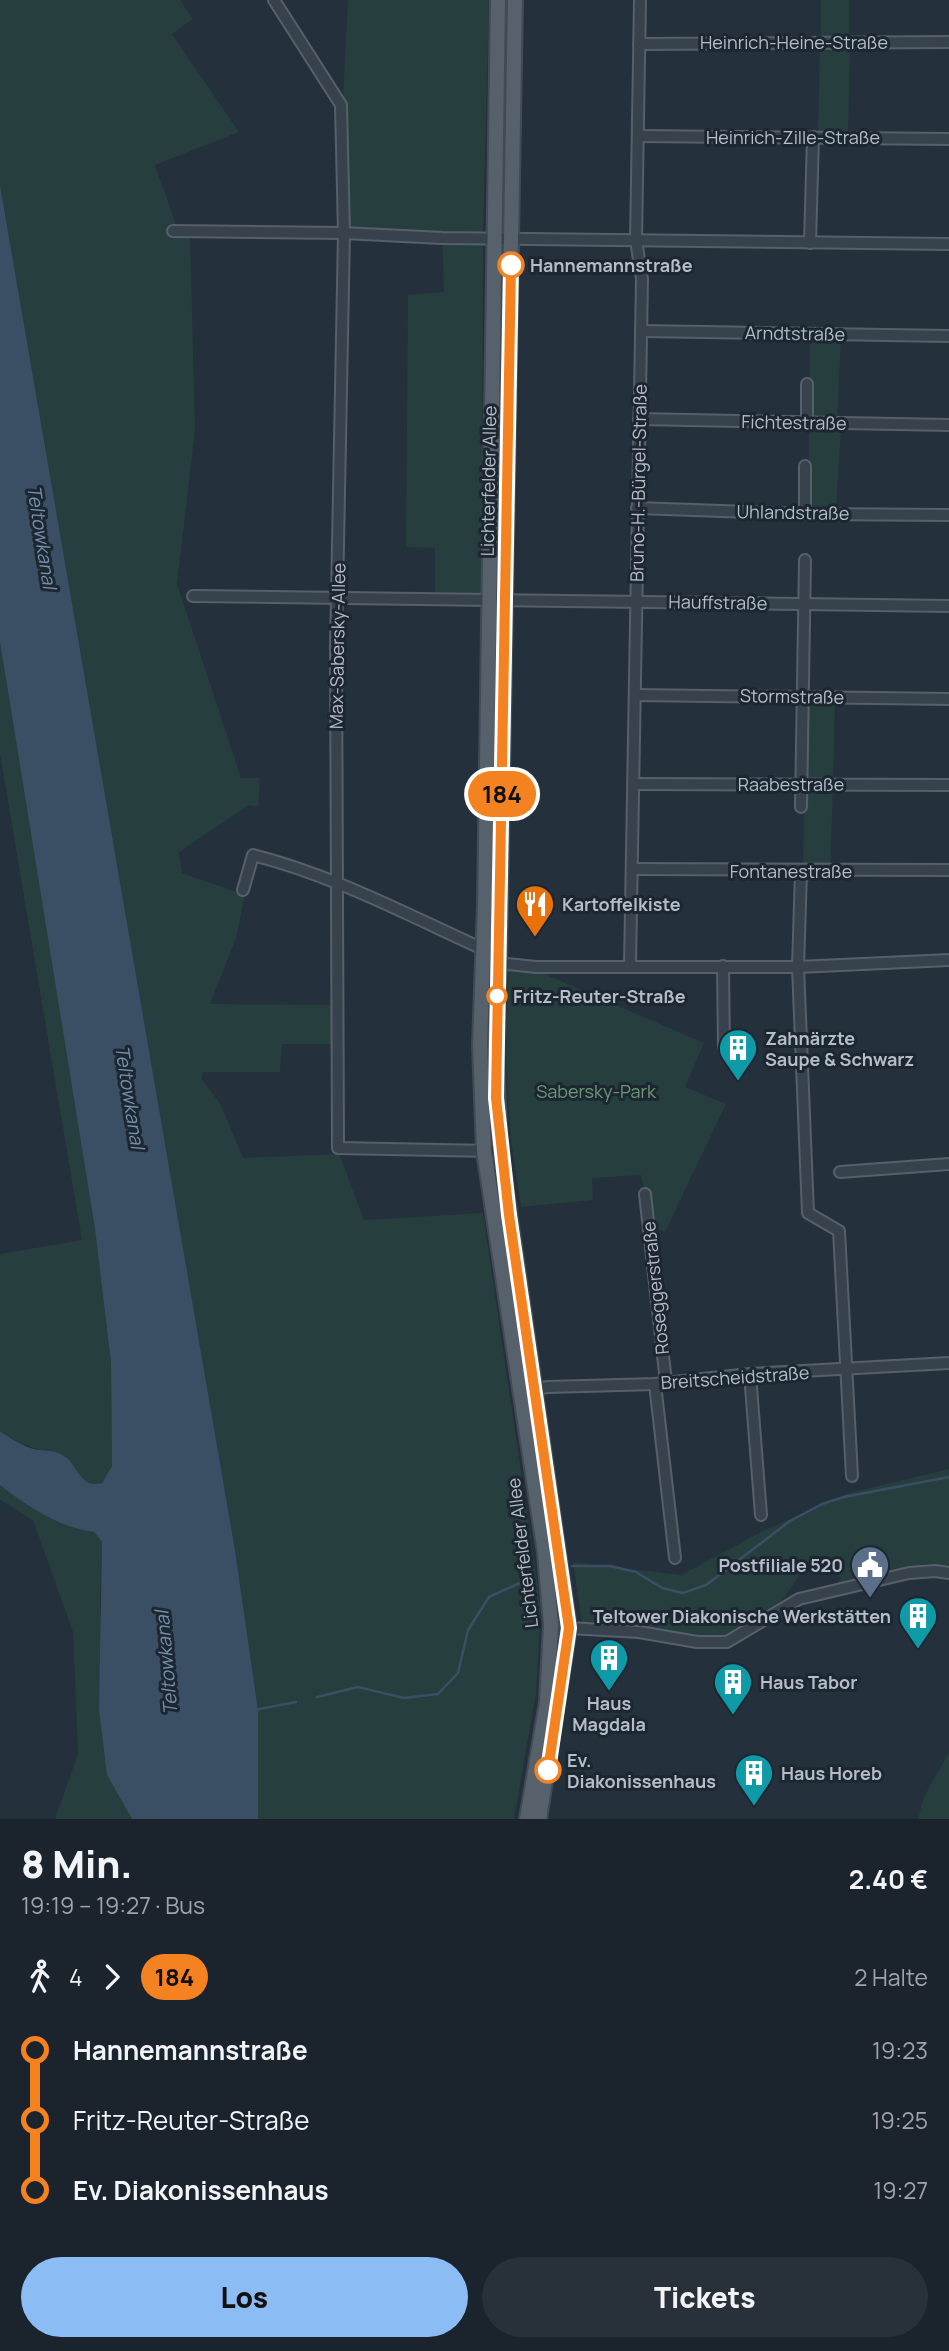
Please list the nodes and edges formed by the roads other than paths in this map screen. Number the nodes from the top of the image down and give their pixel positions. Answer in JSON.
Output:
{"nodes":[{"id":1,"x":274,"y":0,"type":"edge"},
{"id":2,"x":498,"y":0,"type":"edge"},
{"id":3,"x":514,"y":0,"type":"edge"},
{"id":4,"x":640,"y":0,"type":"edge"},
{"id":5,"x":949,"y":42,"type":"edge"},
{"id":6,"x":639,"y":44,"type":"junction"},
{"id":7,"x":638,"y":136,"type":"junction"},
{"id":8,"x":813,"y":137,"type":"junction"},
{"id":9,"x":949,"y":139,"type":"edge"},
{"id":10,"x":173,"y":231,"type":"dead end"},
{"id":11,"x":344,"y":233,"type":"junction"},
{"id":12,"x":504,"y":238,"type":"junction"},
{"id":13,"x":636,"y":240,"type":"junction"},
{"id":14,"x":810,"y":243,"type":"junction"},
{"id":15,"x":949,"y":244,"type":"edge"},
{"id":16,"x":641,"y":331,"type":"junction"},
{"id":17,"x":949,"y":336,"type":"edge"},
{"id":18,"x":807,"y":384,"type":"dead end"},
{"id":19,"x":639,"y":419,"type":"junction"},
{"id":20,"x":807,"y":423,"type":"junction"},
{"id":21,"x":949,"y":425,"type":"edge"},
{"id":22,"x":805,"y":466,"type":"dead end"},
{"id":23,"x":637,"y":508,"type":"junction"},
{"id":24,"x":805,"y":514,"type":"junction"},
{"id":25,"x":949,"y":515,"type":"edge"},
{"id":26,"x":805,"y":560,"type":"dead end"},
{"id":27,"x":193,"y":596,"type":"dead end"},
{"id":28,"x":337,"y":597,"type":"junction"},
{"id":29,"x":489,"y":599,"type":"junction"},
{"id":30,"x":505,"y":600,"type":"junction"},
{"id":31,"x":636,"y":601,"type":"junction"},
{"id":32,"x":804,"y":603,"type":"junction"},
{"id":33,"x":949,"y":606,"type":"edge"},
{"id":34,"x":636,"y":695,"type":"junction"},
{"id":35,"x":802,"y":696,"type":"junction"},
{"id":36,"x":949,"y":699,"type":"edge"},
{"id":37,"x":634,"y":784,"type":"junction"},
{"id":38,"x":802,"y":784,"type":"junction"},
{"id":39,"x":949,"y":785,"type":"edge"},
{"id":40,"x":801,"y":807,"type":"dead end"},
{"id":41,"x":632,"y":869,"type":"junction"},
{"id":42,"x":949,"y":870,"type":"edge"},
{"id":43,"x":801,"y":872,"type":"junction"},
{"id":44,"x":336,"y":883,"type":"junction"},
{"id":45,"x":243,"y":890,"type":"dead end"},
{"id":46,"x":483,"y":948,"type":"junction"},
{"id":47,"x":949,"y":960,"type":"edge"},
{"id":48,"x":499,"y":963,"type":"junction"},
{"id":49,"x":630,"y":966,"type":"junction"},
{"id":50,"x":723,"y":966,"type":"junction"},
{"id":51,"x":798,"y":967,"type":"junction"},
{"id":52,"x":724,"y":1046,"type":"dead end"},
{"id":53,"x":500,"y":1149,"type":"junction"},
{"id":54,"x":484,"y":1152,"type":"junction"},
{"id":55,"x":949,"y":1164,"type":"edge"},
{"id":56,"x":840,"y":1172,"type":"dead end"},
{"id":57,"x":645,"y":1194,"type":"dead end"},
{"id":58,"x":949,"y":1363,"type":"edge"},
{"id":59,"x":846,"y":1370,"type":"junction"},
{"id":60,"x":750,"y":1374,"type":"junction"},
{"id":61,"x":661,"y":1383,"type":"junction"},
{"id":62,"x":536,"y":1388,"type":"junction"},
{"id":63,"x":520,"y":1391,"type":"junction"},
{"id":64,"x":852,"y":1476,"type":"dead end"},
{"id":65,"x":761,"y":1515,"type":"dead end"},
{"id":66,"x":675,"y":1558,"type":"dead end"},
{"id":67,"x":949,"y":1573,"type":"edge"},
{"id":68,"x":569,"y":1628,"type":"junction"},
{"id":69,"x":527,"y":1819,"type":"edge"},
{"id":70,"x":539,"y":1819,"type":"edge"}],
"edges":[{"from":1,"to":11,"type":"street","name":"Max-Sabersky-Allee"},
{"from":2,"to":12,"type":"main road","name":"Lichterfelder Allee"},
{"from":3,"to":12,"type":"main road","name":"Lichterfelder Allee"},
{"from":4,"to":6,"type":"street","name":"Bruno-H.-Bürgel-Straße"},
{"from":5,"to":6,"type":"street","name":"Heinrich-Heine-Straße"},
{"from":6,"to":7,"type":"street","name":"Bruno-H.-Bürgel-Straße"},
{"from":7,"to":8,"type":"street","name":"Heinrich-Zille-Straße"},
{"from":7,"to":13,"type":"street","name":"Bruno-H.-Bürgel-Straße"},
{"from":8,"to":9,"type":"street","name":"Heinrich-Zille-Straße"},
{"from":8,"to":14,"type":"street"},
{"from":10,"to":11,"type":"street"},
{"from":11,"to":12,"type":"street"},
{"from":11,"to":28,"type":"street","name":"Max-Sabersky-Allee"},
{"from":12,"to":13,"type":"street"},
{"from":12,"to":29,"type":"main road","name":"Lichterfelder Allee"},
{"from":12,"to":30,"type":"main road","name":"Lichterfelder Allee"},
{"from":13,"to":14,"type":"street"},
{"from":13,"to":16,"type":"street","name":"Bruno-H.-Bürgel-Straße"},
{"from":14,"to":15,"type":"street"},
{"from":16,"to":17,"type":"street","name":"Arndtstraße"},
{"from":16,"to":19,"type":"street","name":"Bruno-H.-Bürgel-Straße"},
{"from":18,"to":20,"type":"street"},
{"from":19,"to":20,"type":"street","name":"Fichtestraße"},
{"from":19,"to":23,"type":"street","name":"Bruno-H.-Bürgel-Straße"},
{"from":20,"to":21,"type":"street","name":"Fichtestraße"},
{"from":22,"to":24,"type":"street"},
{"from":23,"to":24,"type":"street","name":"Uhlandstraße"},
{"from":23,"to":31,"type":"street","name":"Bruno-H.-Bürgel-Straße"},
{"from":24,"to":25,"type":"street","name":"Uhlandstraße"},
{"from":26,"to":32,"type":"street"},
{"from":27,"to":28,"type":"street","name":"Hauffstraße"},
{"from":28,"to":29,"type":"street","name":"Hauffstraße"},
{"from":28,"to":44,"type":"street","name":"Max-Sabersky-Allee"},
{"from":29,"to":30,"type":"street","name":"Hauffstraße"},
{"from":29,"to":46,"type":"main road","name":"Lichterfelder Allee"},
{"from":30,"to":31,"type":"street","name":"Hauffstraße"},
{"from":30,"to":48,"type":"main road","name":"Lichterfelder Allee"},
{"from":31,"to":32,"type":"street","name":"Hauffstraße"},
{"from":31,"to":34,"type":"street","name":"Bruno-H.-Bürgel-Straße"},
{"from":32,"to":33,"type":"street","name":"Hauffstraße"},
{"from":32,"to":35,"type":"street"},
{"from":34,"to":35,"type":"street","name":"Stormstraße"},
{"from":34,"to":37,"type":"street","name":"Bruno-H.-Bürgel-Straße"},
{"from":35,"to":36,"type":"street","name":"Stormstraße"},
{"from":35,"to":38,"type":"street"},
{"from":37,"to":38,"type":"street","name":"Raabestraße"},
{"from":37,"to":41,"type":"street","name":"Bruno-H.-Bürgel-Straße"},
{"from":38,"to":39,"type":"street","name":"Raabestraße"},
{"from":38,"to":40,"type":"street"},
{"from":41,"to":43,"type":"street","name":"Fontanestraße"},
{"from":41,"to":49,"type":"street","name":"Bruno-H.-Bürgel-Straße"},
{"from":42,"to":43,"type":"street","name":"Fontanestraße"},
{"from":43,"to":51,"type":"street"},
{"from":44,"to":45,"type":"street"},
{"from":44,"to":46,"type":"street"},
{"from":44,"to":54,"type":"street","name":"Max-Sabersky-Allee"},
{"from":46,"to":48,"type":"street"},
{"from":46,"to":54,"type":"main road","name":"Lichterfelder Allee"},
{"from":47,"to":51,"type":"street"},
{"from":48,"to":49,"type":"street"},
{"from":48,"to":53,"type":"main road","name":"Lichterfelder Allee"},
{"from":49,"to":50,"type":"street"},
{"from":50,"to":51,"type":"street"},
{"from":50,"to":52,"type":"street"},
{"from":51,"to":59,"type":"street"},
{"from":53,"to":54,"type":"street","name":"Max-Sabersky-Allee"},
{"from":53,"to":62,"type":"main road","name":"Lichterfelder Allee"},
{"from":54,"to":63,"type":"main road","name":"Lichterfelder Allee"},
{"from":55,"to":56,"type":"street"},
{"from":57,"to":61,"type":"street","name":"Roseggerstraße"},
{"from":58,"to":59,"type":"street","name":"Breitscheidstraße"},
{"from":59,"to":60,"type":"street","name":"Breitscheidstraße"},
{"from":59,"to":64,"type":"street"},
{"from":60,"to":61,"type":"street","name":"Breitscheidstraße"},
{"from":60,"to":65,"type":"street"},
{"from":61,"to":62,"type":"street","name":"Breitscheidstraße"},
{"from":61,"to":66,"type":"street","name":"Roseggerstraße"},
{"from":62,"to":63,"type":"street","name":"Breitscheidstraße"},
{"from":62,"to":68,"type":"main road","name":"Lichterfelder Allee"},
{"from":63,"to":69,"type":"main road","name":"Lichterfelder Allee"},
{"from":67,"to":68,"type":"street"},
{"from":68,"to":70,"type":"main road","name":"Lichterfelder Allee"}]}
